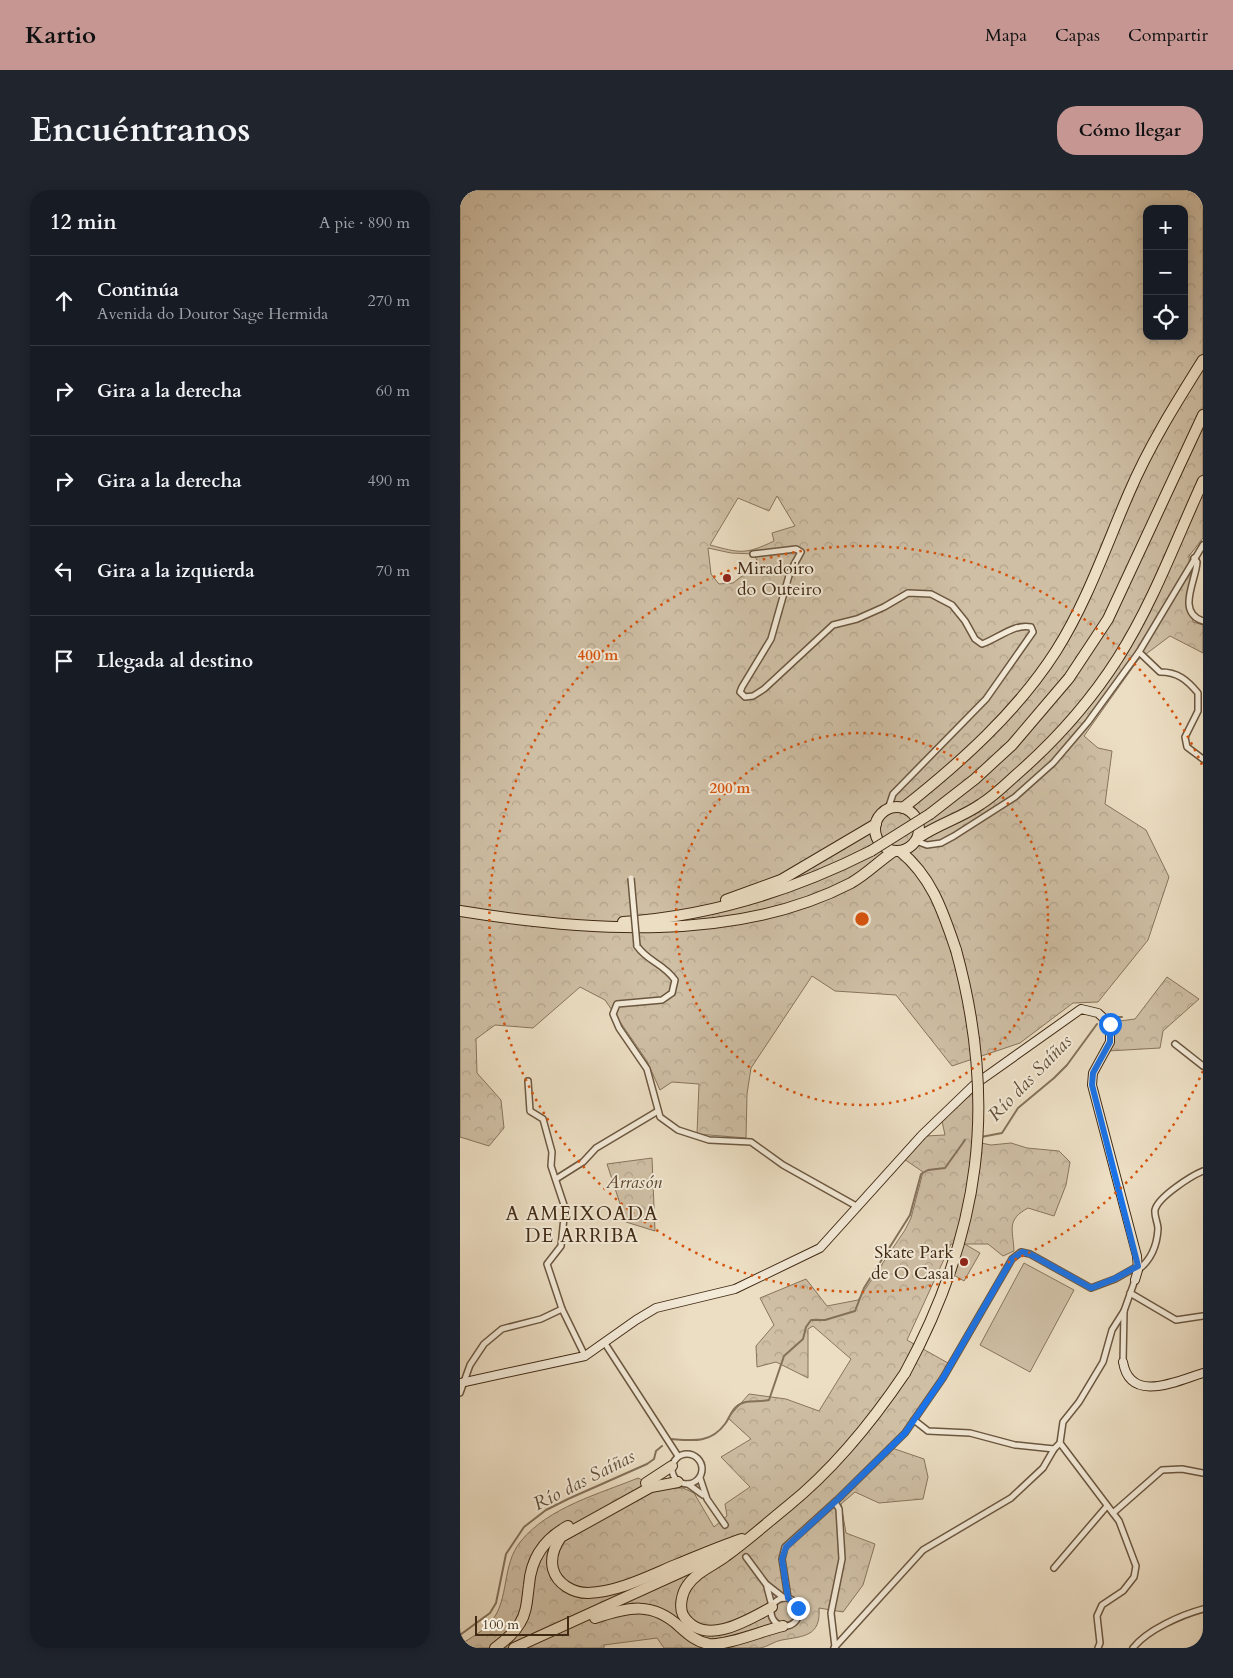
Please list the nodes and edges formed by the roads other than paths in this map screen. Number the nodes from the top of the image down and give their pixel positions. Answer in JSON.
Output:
{"nodes":[{"id":1,"x":1203,"y":360,"type":"edge"},
{"id":2,"x":1203,"y":415,"type":"edge"},
{"id":3,"x":1203,"y":481,"type":"edge"},
{"id":4,"x":1203,"y":545,"type":"edge"},
{"id":5,"x":753,"y":554,"type":"dead end"},
{"id":6,"x":1194,"y":558,"type":"junction"},
{"id":7,"x":1203,"y":621,"type":"edge"},
{"id":8,"x":1139,"y":652,"type":"junction"},
{"id":9,"x":1203,"y":759,"type":"edge"},
{"id":10,"x":903,"y":808,"type":"junction"},
{"id":11,"x":888,"y":809,"type":"junction"},
{"id":12,"x":876,"y":824,"type":"junction"},
{"id":13,"x":916,"y":841,"type":"junction"},
{"id":14,"x":897,"y":851,"type":"junction"},
{"id":15,"x":920,"y":870,"type":"junction"},
{"id":16,"x":631,"y":878,"type":"dead end"},
{"id":17,"x":460,"y":911,"type":"edge"},
{"id":18,"x":637,"y":921,"type":"junction"},
{"id":19,"x":582,"y":924,"type":"junction"},
{"id":20,"x":1175,"y":1044,"type":"dead end"},
{"id":21,"x":1203,"y":1066,"type":"edge"},
{"id":22,"x":528,"y":1081,"type":"dead end"},
{"id":23,"x":658,"y":1111,"type":"junction"},
{"id":24,"x":1203,"y":1171,"type":"edge"},
{"id":25,"x":556,"y":1179,"type":"junction"},
{"id":26,"x":858,"y":1207,"type":"junction"},
{"id":27,"x":1138,"y":1268,"type":"junction"},
{"id":28,"x":1136,"y":1280,"type":"joint"},
{"id":29,"x":1130,"y":1293,"type":"junction"},
{"id":30,"x":562,"y":1309,"type":"junction"},
{"id":31,"x":1124,"y":1311,"type":"junction"},
{"id":32,"x":1203,"y":1316,"type":"edge"},
{"id":33,"x":604,"y":1342,"type":"junction"},
{"id":34,"x":585,"y":1356,"type":"junction"},
{"id":35,"x":1122,"y":1362,"type":"joint"},
{"id":36,"x":1203,"y":1373,"type":"edge"},
{"id":37,"x":461,"y":1383,"type":"edge"},
{"id":38,"x":460,"y":1392,"type":"edge"},
{"id":39,"x":914,"y":1420,"type":"junction"},
{"id":40,"x":1060,"y":1444,"type":"junction"},
{"id":41,"x":1054,"y":1449,"type":"junction"},
{"id":42,"x":678,"y":1456,"type":"junction"},
{"id":43,"x":672,"y":1466,"type":"junction"},
{"id":44,"x":1203,"y":1473,"type":"edge"},
{"id":45,"x":700,"y":1477,"type":"junction"},
{"id":46,"x":683,"y":1483,"type":"junction"},
{"id":47,"x":707,"y":1499,"type":"junction"},
{"id":48,"x":835,"y":1502,"type":"junction"},
{"id":49,"x":1107,"y":1506,"type":"junction"},
{"id":50,"x":1113,"y":1513,"type":"junction"},
{"id":51,"x":768,"y":1522,"type":"junction"},
{"id":52,"x":725,"y":1525,"type":"tunnel mouth"},
{"id":53,"x":742,"y":1539,"type":"junction"},
{"id":54,"x":746,"y":1557,"type":"tunnel mouth"},
{"id":55,"x":1054,"y":1568,"type":"dead end"},
{"id":56,"x":766,"y":1584,"type":"junction"},
{"id":57,"x":787,"y":1598,"type":"junction"},
{"id":58,"x":772,"y":1607,"type":"junction"},
{"id":59,"x":1203,"y":1609,"type":"edge"},
{"id":60,"x":783,"y":1626,"type":"junction"},
{"id":61,"x":551,"y":1632,"type":"junction"},
{"id":62,"x":834,"y":1647,"type":"edge"},
{"id":63,"x":495,"y":1648,"type":"edge"},
{"id":64,"x":514,"y":1648,"type":"edge"},
{"id":65,"x":1098,"y":1648,"type":"edge"},
{"id":66,"x":1133,"y":1648,"type":"edge"}],
"edges":[{"from":1,"to":10,"type":"highway"},
{"from":2,"to":18,"type":"highway","bridge":true},
{"from":3,"to":13,"type":"highway"},
{"from":4,"to":6,"type":"street"},
{"from":5,"to":11,"type":"street"},
{"from":6,"to":7,"type":"street"},
{"from":6,"to":8,"type":"street"},
{"from":8,"to":9,"type":"street"},
{"from":8,"to":13,"type":"street"},
{"from":10,"to":11,"type":"highway"},
{"from":10,"to":13,"type":"highway"},
{"from":11,"to":12,"type":"highway"},
{"from":12,"to":14,"type":"highway"},
{"from":12,"to":18,"type":"highway"},
{"from":13,"to":14,"type":"highway"},
{"from":13,"to":15,"type":"highway"},
{"from":14,"to":15,"type":"highway"},
{"from":14,"to":19,"type":"highway"},
{"from":15,"to":51,"type":"highway","bridge":true},
{"from":16,"to":23,"type":"street","bridge":true},
{"from":17,"to":19,"type":"highway"},
{"from":18,"to":19,"type":"highway"},
{"from":20,"to":21,"type":"street"},
{"from":22,"to":25,"type":"street"},
{"from":23,"to":25,"type":"street"},
{"from":23,"to":26,"type":"street"},
{"from":24,"to":27,"type":"street"},
{"from":25,"to":30,"type":"street"},
{"from":26,"to":27,"type":"street"},
{"from":26,"to":33,"type":"street"},
{"from":27,"to":28,"type":"street"},
{"from":27,"to":39,"type":"street"},
{"from":28,"to":29,"type":"street"},
{"from":29,"to":31,"type":"street"},
{"from":29,"to":32,"type":"street"},
{"from":30,"to":34,"type":"street"},
{"from":30,"to":37,"type":"street"},
{"from":31,"to":35,"type":"street"},
{"from":31,"to":40,"type":"street"},
{"from":33,"to":34,"type":"street"},
{"from":33,"to":42,"type":"street"},
{"from":34,"to":37,"type":"street"},
{"from":35,"to":36,"type":"street"},
{"from":37,"to":38,"type":"street"},
{"from":39,"to":41,"type":"street"},
{"from":39,"to":48,"type":"street"},
{"from":40,"to":41,"type":"street"},
{"from":40,"to":49,"type":"street"},
{"from":41,"to":62,"type":"street"},
{"from":42,"to":43,"type":"street"},
{"from":42,"to":45,"type":"street"},
{"from":43,"to":46,"type":"street"},
{"from":43,"to":63,"type":"highway"},
{"from":44,"to":50,"type":"street"},
{"from":45,"to":46,"type":"street"},
{"from":45,"to":47,"type":"street"},
{"from":46,"to":47,"type":"street"},
{"from":46,"to":53,"type":"highway"},
{"from":47,"to":52,"type":"street"},
{"from":48,"to":57,"type":"street"},
{"from":48,"to":62,"type":"street"},
{"from":49,"to":50,"type":"street"},
{"from":49,"to":55,"type":"street"},
{"from":50,"to":65,"type":"street"},
{"from":51,"to":53,"type":"highway"},
{"from":51,"to":58,"type":"highway"},
{"from":53,"to":61,"type":"highway"},
{"from":54,"to":56,"type":"street"},
{"from":56,"to":57,"type":"street"},
{"from":56,"to":58,"type":"street"},
{"from":57,"to":58,"type":"street"},
{"from":57,"to":60,"type":"street"},
{"from":58,"to":60,"type":"street"},
{"from":59,"to":66,"type":"street"},
{"from":60,"to":61,"type":"highway"},
{"from":61,"to":64,"type":"highway"}]}
